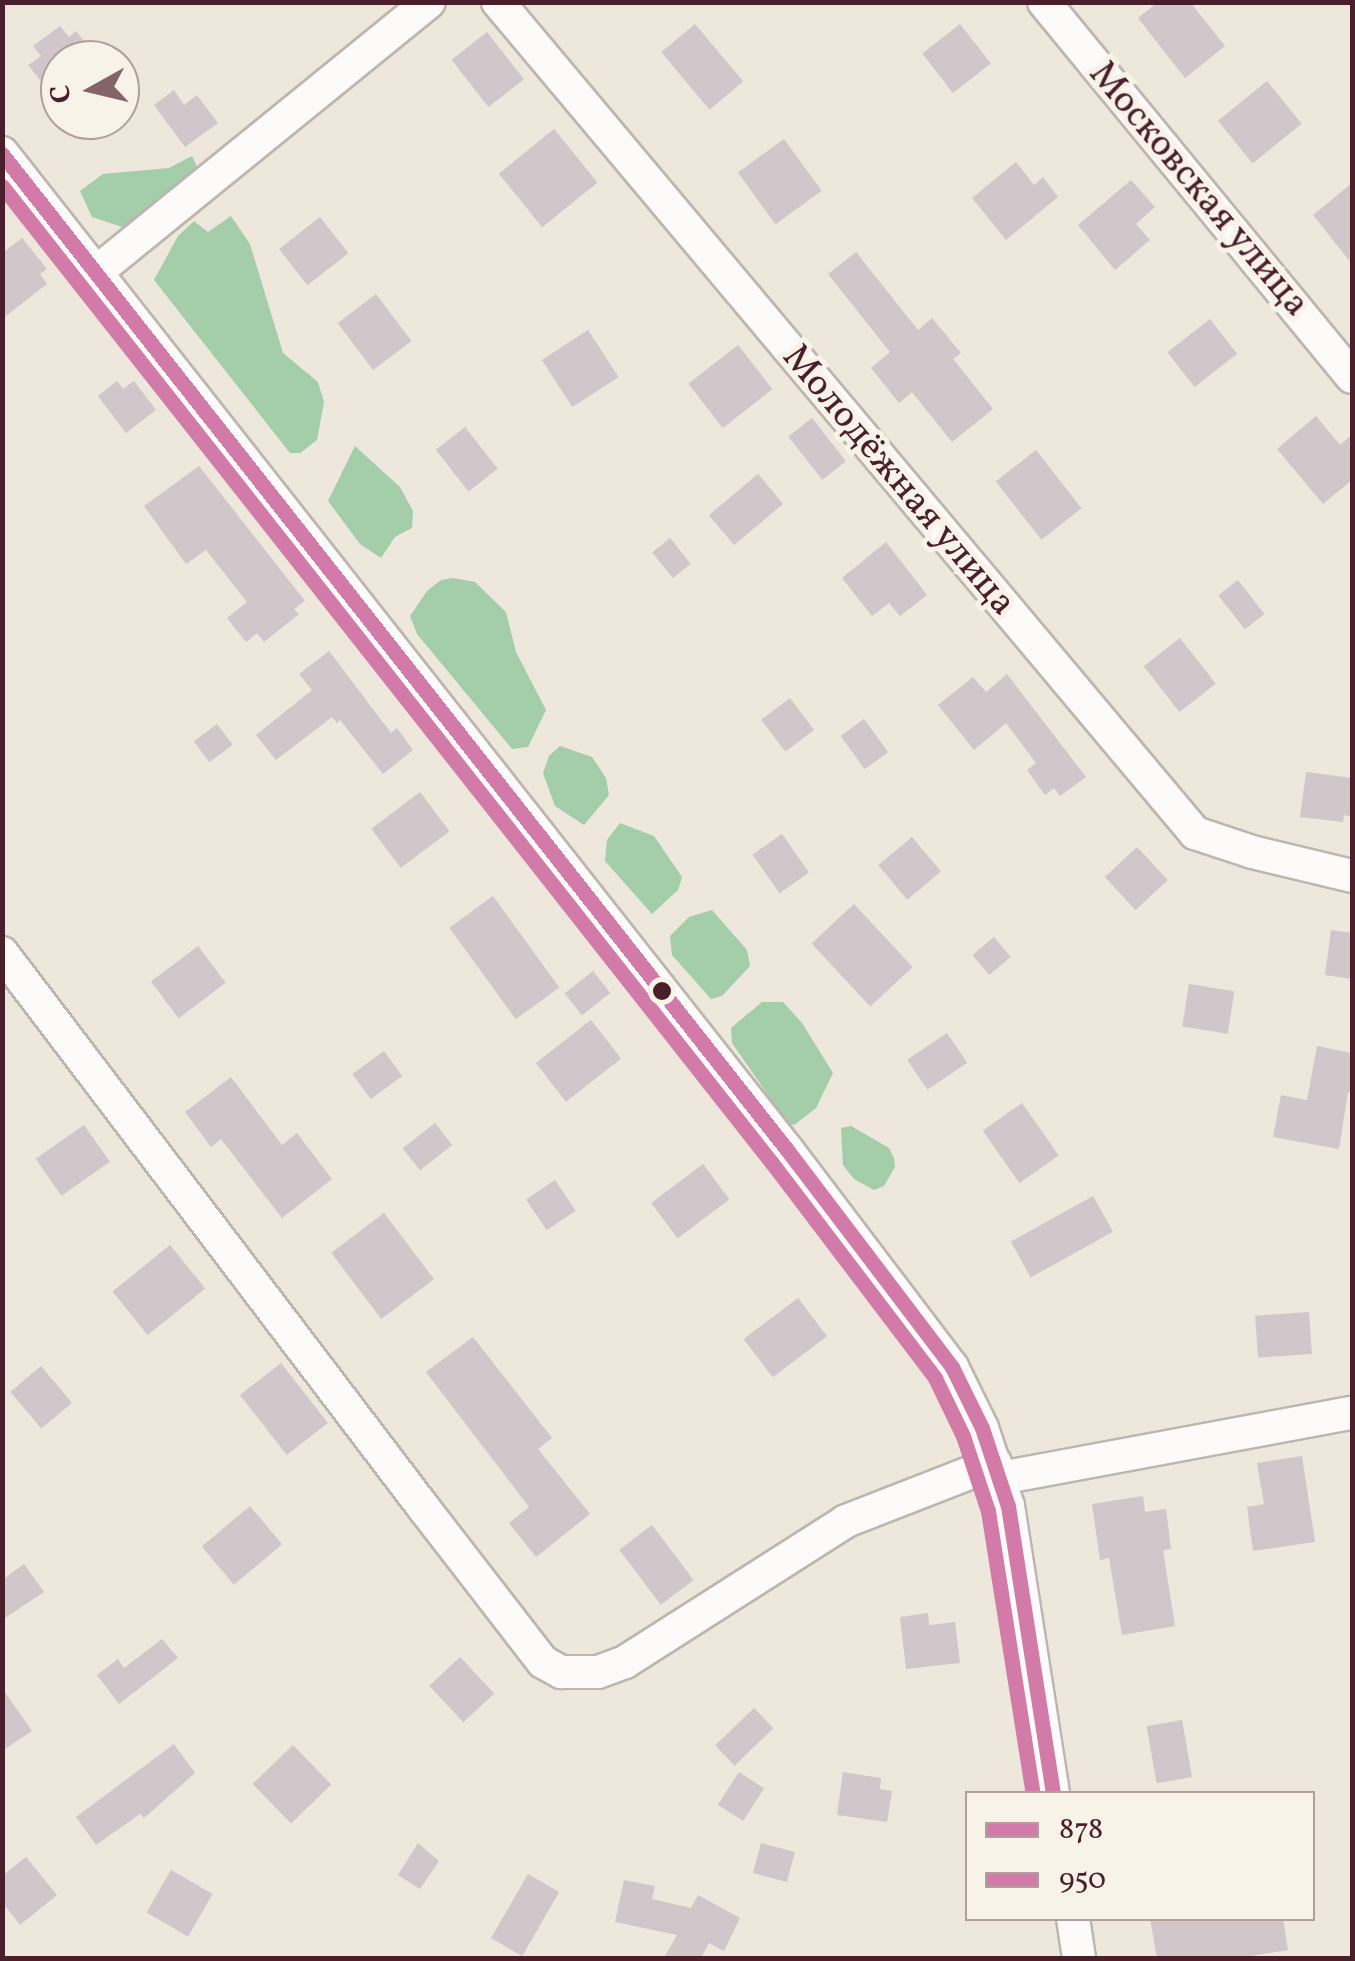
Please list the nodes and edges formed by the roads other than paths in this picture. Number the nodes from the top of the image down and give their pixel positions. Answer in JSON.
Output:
{"nodes":[{"id":1,"x":429,"y":2,"type":"edge"},
{"id":2,"x":498,"y":2,"type":"edge"},
{"id":3,"x":1044,"y":2,"type":"edge"},
{"id":4,"x":2,"y":153,"type":"edge"},
{"id":5,"x":99,"y":270,"type":"junction"},
{"id":6,"x":1352,"y":377,"type":"edge"},
{"id":7,"x":1352,"y":876,"type":"edge"},
{"id":8,"x":2,"y":954,"type":"edge"},
{"id":9,"x":1352,"y":1413,"type":"edge"},
{"id":10,"x":998,"y":1471,"type":"junction"},
{"id":11,"x":1052,"y":1791,"type":"edge"},
{"id":12,"x":1073,"y":1921,"type":"edge"},
{"id":13,"x":1079,"y":1958,"type":"edge"}],
"edges":[{"from":1,"to":5,"type":"street"},
{"from":2,"to":7,"type":"street","name":"Молодёжная улица"},
{"from":3,"to":6,"type":"street","name":"Московская улица"},
{"from":4,"to":5,"type":"street"},
{"from":5,"to":10,"type":"street"},
{"from":8,"to":10,"type":"street"},
{"from":9,"to":10,"type":"street"},
{"from":10,"to":11,"type":"street"},
{"from":12,"to":13,"type":"street"}]}
